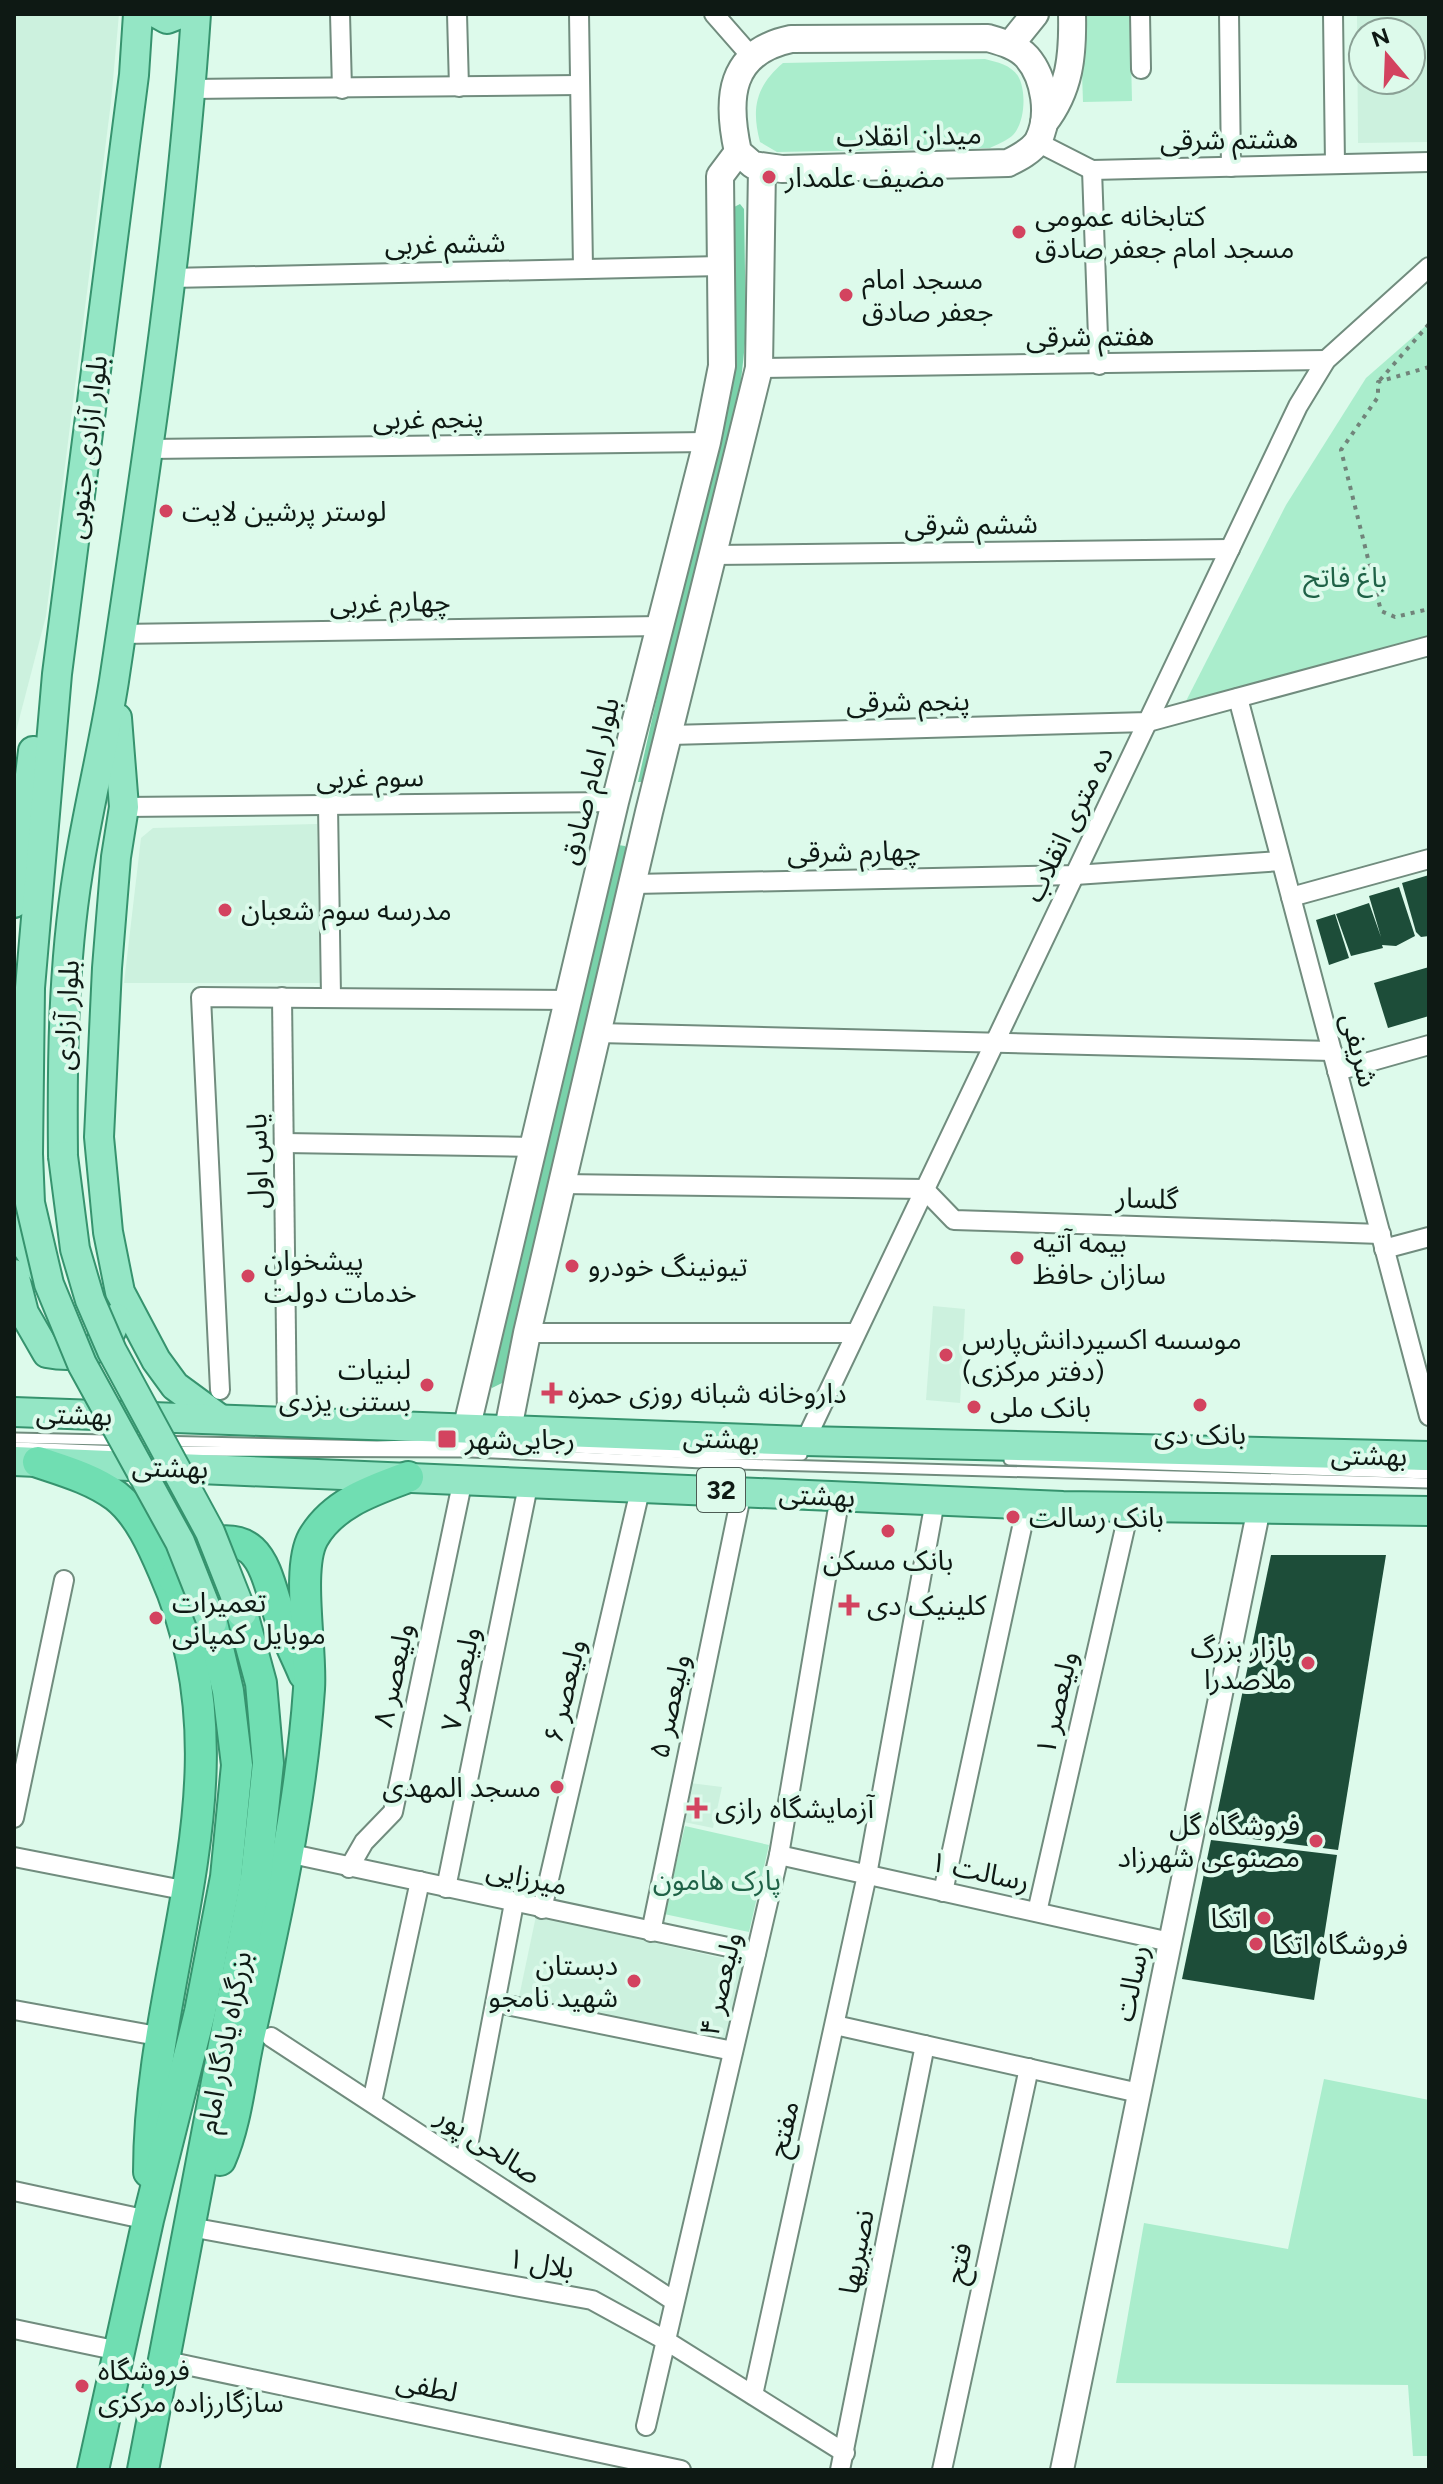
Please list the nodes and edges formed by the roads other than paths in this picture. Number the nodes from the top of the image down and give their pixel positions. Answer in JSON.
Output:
{"nodes":[{"id":1,"x":138,"y":14,"type":"edge"},
{"id":2,"x":158,"y":14,"type":"edge"},
{"id":3,"x":180,"y":14,"type":"edge"},
{"id":4,"x":196,"y":14,"type":"edge"},
{"id":5,"x":340,"y":14,"type":"edge"},
{"id":6,"x":457,"y":14,"type":"edge"},
{"id":7,"x":579,"y":14,"type":"edge"},
{"id":8,"x":714,"y":14,"type":"edge"},
{"id":9,"x":1035,"y":14,"type":"edge"},
{"id":10,"x":1072,"y":14,"type":"edge"},
{"id":11,"x":1140,"y":14,"type":"edge"},
{"id":12,"x":1229,"y":14,"type":"edge"},
{"id":13,"x":1333,"y":14,"type":"edge"},
{"id":14,"x":1010,"y":45,"type":"junction"},
{"id":15,"x":750,"y":55,"type":"junction"},
{"id":16,"x":1141,"y":69,"type":"dead end"},
{"id":17,"x":579,"y":85,"type":"junction"},
{"id":18,"x":459,"y":87,"type":"junction"},
{"id":19,"x":191,"y":89,"type":"junction"},
{"id":20,"x":342,"y":89,"type":"junction"},
{"id":21,"x":1040,"y":133,"type":"junction"},
{"id":22,"x":738,"y":152,"type":"junction"},
{"id":23,"x":1429,"y":162,"type":"edge"},
{"id":24,"x":1335,"y":164,"type":"junction"},
{"id":25,"x":762,"y":167,"type":"junction"},
{"id":26,"x":1231,"y":167,"type":"junction"},
{"id":27,"x":1092,"y":170,"type":"junction"},
{"id":28,"x":721,"y":266,"type":"junction"},
{"id":29,"x":1429,"y":267,"type":"edge"},
{"id":30,"x":583,"y":268,"type":"junction"},
{"id":31,"x":170,"y":278,"type":"junction"},
{"id":32,"x":1326,"y":360,"type":"junction"},
{"id":33,"x":1099,"y":365,"type":"junction"},
{"id":34,"x":759,"y":368,"type":"junction"},
{"id":35,"x":707,"y":442,"type":"junction"},
{"id":36,"x":149,"y":449,"type":"junction"},
{"id":37,"x":1230,"y":549,"type":"junction"},
{"id":38,"x":712,"y":555,"type":"junction"},
{"id":39,"x":661,"y":626,"type":"junction"},
{"id":40,"x":120,"y":634,"type":"junction"},
{"id":41,"x":1429,"y":646,"type":"edge"},
{"id":42,"x":57,"y":674,"type":"junction"},
{"id":43,"x":113,"y":684,"type":"junction"},
{"id":44,"x":1238,"y":698,"type":"junction"},
{"id":45,"x":1148,"y":722,"type":"junction"},
{"id":46,"x":670,"y":735,"type":"junction"},
{"id":47,"x":615,"y":802,"type":"junction"},
{"id":48,"x":328,"y":806,"type":"junction"},
{"id":49,"x":124,"y":807,"type":"junction"},
{"id":50,"x":649,"y":812,"type":"junction"},
{"id":51,"x":1429,"y":859,"type":"edge"},
{"id":52,"x":1281,"y":861,"type":"junction"},
{"id":53,"x":1075,"y":875,"type":"junction"},
{"id":54,"x":40,"y":880,"type":"joint"},
{"id":55,"x":634,"y":884,"type":"junction"},
{"id":56,"x":1291,"y":897,"type":"junction"},
{"id":57,"x":14,"y":903,"type":"edge"},
{"id":58,"x":331,"y":996,"type":"junction"},
{"id":59,"x":282,"y":997,"type":"junction"},
{"id":60,"x":570,"y":1000,"type":"junction"},
{"id":61,"x":598,"y":1033,"type":"junction"},
{"id":62,"x":994,"y":1044,"type":"junction"},
{"id":63,"x":1429,"y":1045,"type":"edge"},
{"id":64,"x":1332,"y":1051,"type":"junction"},
{"id":65,"x":1337,"y":1071,"type":"junction"},
{"id":66,"x":284,"y":1143,"type":"junction"},
{"id":67,"x":535,"y":1147,"type":"junction"},
{"id":68,"x":562,"y":1184,"type":"junction"},
{"id":69,"x":924,"y":1189,"type":"junction"},
{"id":70,"x":14,"y":1227,"type":"edge"},
{"id":71,"x":1429,"y":1237,"type":"edge"},
{"id":72,"x":1382,"y":1242,"type":"junction"},
{"id":73,"x":14,"y":1274,"type":"edge"},
{"id":74,"x":49,"y":1284,"type":"junction"},
{"id":75,"x":120,"y":1292,"type":"junction"},
{"id":76,"x":527,"y":1333,"type":"junction"},
{"id":77,"x":855,"y":1333,"type":"junction"},
{"id":78,"x":475,"y":1386,"type":"junction"},
{"id":79,"x":1425,"y":1386,"type":"edge"},
{"id":80,"x":515,"y":1387,"type":"junction"},
{"id":81,"x":220,"y":1390,"type":"dead end"},
{"id":82,"x":14,"y":1412,"type":"edge"},
{"id":83,"x":1429,"y":1416,"type":"edge"},
{"id":84,"x":221,"y":1420,"type":"junction"},
{"id":85,"x":287,"y":1421,"type":"junction"},
{"id":86,"x":467,"y":1426,"type":"junction"},
{"id":87,"x":508,"y":1429,"type":"junction"},
{"id":88,"x":14,"y":1438,"type":"edge"},
{"id":89,"x":805,"y":1441,"type":"junction"},
{"id":90,"x":22,"y":1456,"type":"edge"},
{"id":91,"x":1429,"y":1456,"type":"edge"},
{"id":92,"x":1429,"y":1474,"type":"edge"},
{"id":93,"x":408,"y":1477,"type":"junction"},
{"id":94,"x":463,"y":1479,"type":"junction"},
{"id":95,"x":529,"y":1481,"type":"junction"},
{"id":96,"x":1429,"y":1483,"type":"edge"},
{"id":97,"x":641,"y":1486,"type":"junction"},
{"id":98,"x":742,"y":1491,"type":"junction"},
{"id":99,"x":840,"y":1496,"type":"junction"},
{"id":100,"x":935,"y":1501,"type":"junction"},
{"id":101,"x":1027,"y":1504,"type":"junction"},
{"id":102,"x":1130,"y":1506,"type":"junction"},
{"id":103,"x":1259,"y":1508,"type":"junction"},
{"id":104,"x":1429,"y":1511,"type":"edge"},
{"id":105,"x":64,"y":1580,"type":"dead end"},
{"id":106,"x":172,"y":1589,"type":"junction"},
{"id":107,"x":242,"y":1613,"type":"joint"},
{"id":108,"x":212,"y":1623,"type":"joint"},
{"id":109,"x":310,"y":1687,"type":"junction"},
{"id":110,"x":14,"y":1818,"type":"edge"},
{"id":111,"x":287,"y":1853,"type":"junction"},
{"id":112,"x":779,"y":1855,"type":"junction"},
{"id":113,"x":14,"y":1857,"type":"edge"},
{"id":114,"x":349,"y":1868,"type":"junction"},
{"id":115,"x":867,"y":1875,"type":"junction"},
{"id":116,"x":420,"y":1881,"type":"junction"},
{"id":117,"x":446,"y":1888,"type":"junction"},
{"id":118,"x":188,"y":1891,"type":"junction"},
{"id":119,"x":943,"y":1892,"type":"junction"},
{"id":120,"x":514,"y":1903,"type":"junction"},
{"id":121,"x":542,"y":1909,"type":"junction"},
{"id":122,"x":1037,"y":1912,"type":"junction"},
{"id":123,"x":651,"y":1932,"type":"junction"},
{"id":124,"x":1170,"y":1942,"type":"junction"},
{"id":125,"x":756,"y":1953,"type":"junction"},
{"id":126,"x":497,"y":2003,"type":"junction"},
{"id":127,"x":14,"y":2010,"type":"edge"},
{"id":128,"x":835,"y":2025,"type":"junction"},
{"id":129,"x":163,"y":2037,"type":"junction"},
{"id":130,"x":271,"y":2037,"type":"dead end"},
{"id":131,"x":925,"y":2045,"type":"junction"},
{"id":132,"x":733,"y":2051,"type":"junction"},
{"id":133,"x":1029,"y":2068,"type":"junction"},
{"id":134,"x":1139,"y":2093,"type":"junction"},
{"id":135,"x":372,"y":2102,"type":"junction"},
{"id":136,"x":465,"y":2162,"type":"junction"},
{"id":137,"x":14,"y":2191,"type":"edge"},
{"id":138,"x":148,"y":2220,"type":"junction"},
{"id":139,"x":190,"y":2227,"type":"junction"},
{"id":140,"x":674,"y":2301,"type":"junction"},
{"id":141,"x":14,"y":2329,"type":"edge"},
{"id":142,"x":665,"y":2340,"type":"junction"},
{"id":143,"x":119,"y":2351,"type":"junction"},
{"id":144,"x":162,"y":2360,"type":"junction"},
{"id":145,"x":753,"y":2395,"type":"junction"},
{"id":146,"x":646,"y":2426,"type":"dead end"},
{"id":147,"x":843,"y":2462,"type":"edge"},
{"id":148,"x":93,"y":2470,"type":"edge"},
{"id":149,"x":143,"y":2470,"type":"edge"},
{"id":150,"x":681,"y":2470,"type":"edge"},
{"id":151,"x":942,"y":2470,"type":"edge"},
{"id":152,"x":1062,"y":2470,"type":"edge"}],
"edges":[{"from":1,"to":42,"type":"main road","name":"بلوار آزادی جنوبی"},
{"from":2,"to":3,"type":"main road"},
{"from":4,"to":19,"type":"main road"},
{"from":5,"to":20,"type":"street"},
{"from":6,"to":18,"type":"street"},
{"from":7,"to":17,"type":"street"},
{"from":8,"to":15,"type":"street"},
{"from":9,"to":14,"type":"main road"},
{"from":10,"to":21,"type":"main road"},
{"from":11,"to":16,"type":"street"},
{"from":12,"to":26,"type":"street"},
{"from":13,"to":24,"type":"street"},
{"from":14,"to":15,"type":"main road"},
{"from":14,"to":21,"type":"main road"},
{"from":15,"to":22,"type":"main road"},
{"from":17,"to":18,"type":"street"},
{"from":17,"to":30,"type":"street"},
{"from":18,"to":20,"type":"street"},
{"from":19,"to":20,"type":"street"},
{"from":19,"to":31,"type":"main road"},
{"from":21,"to":25,"type":"main road","name":"میدان انقلاب"},
{"from":21,"to":27,"type":"street","name":"هشتم شرقی"},
{"from":22,"to":25,"type":"main road"},
{"from":22,"to":28,"type":"main road","name":"بلوار امام صادق"},
{"from":23,"to":24,"type":"street","name":"هشتم شرقی"},
{"from":24,"to":26,"type":"street","name":"هشتم شرقی"},
{"from":25,"to":34,"type":"main road"},
{"from":26,"to":27,"type":"street","name":"هشتم شرقی"},
{"from":27,"to":33,"type":"street"},
{"from":28,"to":30,"type":"street","name":"ششم غربی"},
{"from":28,"to":35,"type":"main road","name":"بلوار امام صادق"},
{"from":29,"to":32,"type":"street","name":"ده متری انقلاب"},
{"from":30,"to":31,"type":"street","name":"ششم غربی"},
{"from":31,"to":36,"type":"main road"},
{"from":32,"to":33,"type":"street","name":"هفتم شرقی"},
{"from":32,"to":37,"type":"street","name":"ده متری انقلاب"},
{"from":33,"to":34,"type":"street","name":"هفتم شرقی"},
{"from":34,"to":38,"type":"main road"},
{"from":35,"to":36,"type":"street","name":"پنجم غربی"},
{"from":35,"to":39,"type":"main road","name":"بلوار امام صادق"},
{"from":36,"to":40,"type":"main road"},
{"from":37,"to":38,"type":"street","name":"ششم شرقی"},
{"from":37,"to":45,"type":"street","name":"ده متری انقلاب"},
{"from":38,"to":46,"type":"main road"},
{"from":39,"to":40,"type":"street","name":"چهارم غربی"},
{"from":39,"to":47,"type":"main road","name":"بلوار امام صادق"},
{"from":40,"to":43,"type":"main road"},
{"from":41,"to":44,"type":"street","name":"پنجم شرقی"},
{"from":42,"to":54,"type":"main road","name":"بلوار آزادی جنوبی"},
{"from":42,"to":57,"type":"main road"},
{"from":43,"to":49,"type":"main road"},
{"from":43,"to":107,"type":"main road","name":"بلوار آزادی","bridge":true},
{"from":44,"to":45,"type":"street","name":"پنجم شرقی"},
{"from":44,"to":52,"type":"street","name":"شریفی"},
{"from":45,"to":46,"type":"street","name":"پنجم شرقی"},
{"from":45,"to":53,"type":"street","name":"ده متری انقلاب"},
{"from":46,"to":50,"type":"main road"},
{"from":47,"to":48,"type":"street","name":"سوم غربی"},
{"from":47,"to":50,"type":"main road"},
{"from":47,"to":60,"type":"main road","name":"بلوار امام صادق"},
{"from":48,"to":49,"type":"street","name":"سوم غربی"},
{"from":48,"to":58,"type":"street"},
{"from":49,"to":75,"type":"main road"},
{"from":50,"to":55,"type":"main road"},
{"from":51,"to":56,"type":"street"},
{"from":52,"to":53,"type":"street","name":"چهارم شرقی"},
{"from":52,"to":56,"type":"street","name":"شریفی"},
{"from":53,"to":55,"type":"street","name":"چهارم شرقی"},
{"from":53,"to":62,"type":"street","name":"ده متری انقلاب"},
{"from":54,"to":74,"type":"main road","name":"بلوار آزادی","bridge":true},
{"from":55,"to":61,"type":"main road"},
{"from":56,"to":64,"type":"street","name":"شریفی"},
{"from":58,"to":59,"type":"street"},
{"from":58,"to":60,"type":"street"},
{"from":59,"to":66,"type":"street","name":"یاس اول"},
{"from":59,"to":81,"type":"street"},
{"from":60,"to":67,"type":"main road","name":"بلوار امام صادق"},
{"from":61,"to":62,"type":"street"},
{"from":61,"to":68,"type":"main road"},
{"from":62,"to":64,"type":"street"},
{"from":62,"to":69,"type":"street","name":"ده متری انقلاب"},
{"from":63,"to":65,"type":"street"},
{"from":64,"to":65,"type":"street","name":"شریفی"},
{"from":65,"to":72,"type":"street","name":"شریفی"},
{"from":66,"to":67,"type":"street"},
{"from":66,"to":85,"type":"street","name":"یاس اول"},
{"from":67,"to":78,"type":"main road","name":"بلوار امام صادق"},
{"from":68,"to":69,"type":"street"},
{"from":68,"to":76,"type":"main road"},
{"from":69,"to":72,"type":"street","name":"گلسار"},
{"from":69,"to":77,"type":"street","name":"ده متری انقلاب"},
{"from":70,"to":74,"type":"main road"},
{"from":71,"to":72,"type":"street","name":"گلسار"},
{"from":72,"to":79,"type":"street","name":"شریفی"},
{"from":73,"to":75,"type":"main road"},
{"from":74,"to":108,"type":"main road","bridge":true},
{"from":75,"to":84,"type":"main road"},
{"from":76,"to":77,"type":"street"},
{"from":76,"to":80,"type":"main road"},
{"from":77,"to":89,"type":"street","name":"ده متری انقلاب"},
{"from":78,"to":80,"type":"main road"},
{"from":78,"to":86,"type":"main road","name":"بلوار امام صادق"},
{"from":79,"to":83,"type":"street","name":"شریفی"},
{"from":80,"to":87,"type":"main road"},
{"from":82,"to":84,"type":"main road","name":"بهشتى","number":"32"},
{"from":84,"to":85,"type":"main road","name":"بهشتى","number":"32"},
{"from":85,"to":86,"type":"main road","name":"بهشتى","number":"32"},
{"from":86,"to":87,"type":"main road","name":"بهشتى","number":"32"},
{"from":87,"to":89,"type":"main road","name":"بهشتى","number":"32"},
{"from":88,"to":92,"type":"lane"},
{"from":89,"to":91,"type":"main road","name":"بهشتى","number":"32"},
{"from":90,"to":93,"type":"main road","name":"بهشتی","number":"32"},
{"from":90,"to":96,"type":"lane"},
{"from":90,"to":106,"type":"highway"},
{"from":93,"to":94,"type":"main road","name":"بهشتی","number":"32"},
{"from":93,"to":109,"type":"highway"},
{"from":94,"to":95,"type":"main road","name":"بهشتی","number":"32"},
{"from":94,"to":114,"type":"street","name":"ولیعصر ۸"},
{"from":95,"to":97,"type":"main road","name":"بهشتی","number":"32"},
{"from":95,"to":117,"type":"street","name":"ولیعصر ۷"},
{"from":97,"to":98,"type":"main road","name":"بهشتی","number":"32"},
{"from":97,"to":121,"type":"street","name":"ولیعصر ۶"},
{"from":98,"to":99,"type":"main road","name":"بهشتی","number":"32"},
{"from":98,"to":123,"type":"street","name":"ولیعصر ۵"},
{"from":99,"to":100,"type":"main road","name":"بهشتی","number":"32"},
{"from":99,"to":112,"type":"street","name":"ولیعصر ۴"},
{"from":100,"to":101,"type":"main road","name":"بهشتی","number":"32"},
{"from":100,"to":115,"type":"street","name":"مفتح"},
{"from":101,"to":102,"type":"main road","name":"بهشتی","number":"32"},
{"from":101,"to":119,"type":"street"},
{"from":102,"to":103,"type":"main road","name":"بهشتی","number":"32"},
{"from":102,"to":122,"type":"street","name":"ولیعصر ۱"},
{"from":103,"to":104,"type":"main road","name":"بهشتی","number":"32"},
{"from":103,"to":124,"type":"street","name":"رسالت"},
{"from":105,"to":110,"type":"street"},
{"from":106,"to":109,"type":"highway"},
{"from":106,"to":118,"type":"highway"},
{"from":107,"to":139,"type":"highway","name":"بزرگراه یادگار امام"},
{"from":108,"to":138,"type":"highway","name":"بزرگراه یادگار امام"},
{"from":109,"to":111,"type":"highway"},
{"from":111,"to":114,"type":"street","name":"میرزایی"},
{"from":111,"to":139,"type":"highway"},
{"from":112,"to":115,"type":"street","name":"رسالت ۱"},
{"from":112,"to":125,"type":"street","name":"ولیعصر ۴"},
{"from":113,"to":118,"type":"street"},
{"from":114,"to":116,"type":"street","name":"میرزایی"},
{"from":115,"to":119,"type":"street","name":"رسالت ۱"},
{"from":115,"to":128,"type":"street","name":"مفتح"},
{"from":116,"to":117,"type":"street","name":"میرزایی"},
{"from":116,"to":135,"type":"street"},
{"from":117,"to":120,"type":"street","name":"میرزایی"},
{"from":118,"to":129,"type":"highway"},
{"from":119,"to":122,"type":"street","name":"رسالت ۱"},
{"from":120,"to":121,"type":"street","name":"میرزایی"},
{"from":120,"to":126,"type":"street"},
{"from":121,"to":123,"type":"street","name":"میرزایی"},
{"from":122,"to":124,"type":"street","name":"رسالت ۱"},
{"from":123,"to":125,"type":"street","name":"میرزایی"},
{"from":124,"to":134,"type":"street","name":"رسالت"},
{"from":125,"to":132,"type":"street","name":"ولیعصر ۴"},
{"from":126,"to":132,"type":"street"},
{"from":126,"to":136,"type":"street"},
{"from":127,"to":129,"type":"street"},
{"from":128,"to":131,"type":"street"},
{"from":128,"to":145,"type":"street","name":"مفتح"},
{"from":129,"to":138,"type":"highway"},
{"from":130,"to":135,"type":"street","name":"صالحی پور"},
{"from":131,"to":133,"type":"street"},
{"from":131,"to":147,"type":"street","name":"نصیریها"},
{"from":132,"to":140,"type":"street","name":"ولیعصر ۴"},
{"from":133,"to":134,"type":"street"},
{"from":133,"to":151,"type":"street","name":"فتح"},
{"from":134,"to":152,"type":"street","name":"رسالت"},
{"from":135,"to":136,"type":"street","name":"صالحی پور"},
{"from":136,"to":140,"type":"street","name":"صالحی پور"},
{"from":137,"to":138,"type":"street"},
{"from":138,"to":143,"type":"highway","name":"بزرگراه یادگار امام"},
{"from":139,"to":142,"type":"street","name":"بلال ۱"},
{"from":139,"to":144,"type":"highway","name":"بزرگراه یادگار امام"},
{"from":140,"to":142,"type":"street","name":"ولیعصر ۴"},
{"from":141,"to":143,"type":"street"},
{"from":142,"to":145,"type":"street","name":"بلال ۱"},
{"from":142,"to":146,"type":"street","name":"ولیعصر ۴"},
{"from":143,"to":148,"type":"highway","name":"بزرگراه یادگار امام"},
{"from":144,"to":149,"type":"highway","name":"بزرگراه یادگار امام"},
{"from":144,"to":150,"type":"street","name":"لطفی"},
{"from":145,"to":147,"type":"street","name":"بلال ۱"}]}
